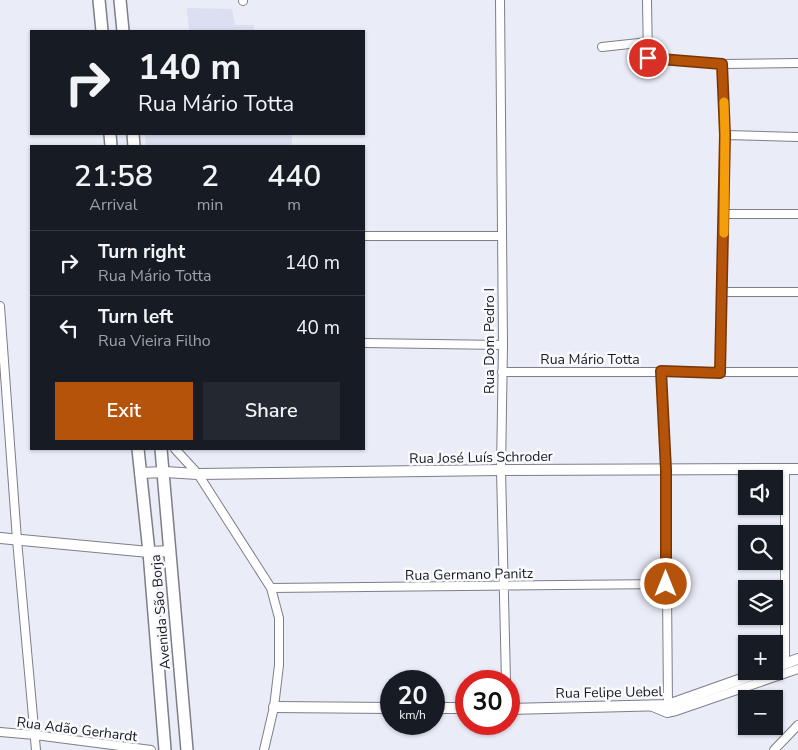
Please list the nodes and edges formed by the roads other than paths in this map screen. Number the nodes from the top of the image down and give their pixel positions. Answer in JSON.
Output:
{"nodes":[{"id":1,"x":100,"y":0,"type":"edge"},
{"id":2,"x":120,"y":0,"type":"edge"},
{"id":3,"x":500,"y":0,"type":"edge"},
{"id":4,"x":647,"y":0,"type":"edge"},
{"id":5,"x":102,"y":30,"type":"edge"},
{"id":6,"x":123,"y":30,"type":"edge"},
{"id":7,"x":648,"y":42,"type":"junction"},
{"id":8,"x":602,"y":47,"type":"dead end"},
{"id":9,"x":798,"y":62,"type":"edge"},
{"id":10,"x":722,"y":64,"type":"junction"},
{"id":11,"x":725,"y":135,"type":"junction"},
{"id":12,"x":798,"y":137,"type":"edge"},
{"id":13,"x":724,"y":214,"type":"junction"},
{"id":14,"x":798,"y":214,"type":"edge"},
{"id":15,"x":365,"y":236,"type":"edge"},
{"id":16,"x":502,"y":236,"type":"junction"},
{"id":17,"x":722,"y":292,"type":"junction"},
{"id":18,"x":798,"y":292,"type":"edge"},
{"id":19,"x":0,"y":306,"type":"edge"},
{"id":20,"x":365,"y":343,"type":"edge"},
{"id":21,"x":503,"y":345,"type":"junction"},
{"id":22,"x":661,"y":371,"type":"junction"},
{"id":23,"x":502,"y":372,"type":"junction"},
{"id":24,"x":798,"y":372,"type":"edge"},
{"id":25,"x":720,"y":373,"type":"junction"},
{"id":26,"x":138,"y":450,"type":"edge"},
{"id":27,"x":161,"y":450,"type":"edge"},
{"id":28,"x":176,"y":450,"type":"edge"},
{"id":29,"x":501,"y":470,"type":"junction"},
{"id":30,"x":666,"y":470,"type":"junction"},
{"id":31,"x":785,"y":470,"type":"junction"},
{"id":32,"x":798,"y":470,"type":"edge"},
{"id":33,"x":164,"y":472,"type":"junction"},
{"id":34,"x":140,"y":473,"type":"junction"},
{"id":35,"x":198,"y":474,"type":"junction"},
{"id":36,"x":0,"y":538,"type":"edge"},
{"id":37,"x":17,"y":540,"type":"junction"},
{"id":38,"x":170,"y":551,"type":"junction"},
{"id":39,"x":149,"y":552,"type":"junction"},
{"id":40,"x":666,"y":584,"type":"junction"},
{"id":41,"x":505,"y":586,"type":"junction"},
{"id":42,"x":272,"y":588,"type":"junction"},
{"id":43,"x":798,"y":658,"type":"edge"},
{"id":44,"x":785,"y":664,"type":"joint"},
{"id":45,"x":798,"y":669,"type":"edge"},
{"id":46,"x":506,"y":670,"type":"edge"},
{"id":47,"x":739,"y":680,"type":"edge"},
{"id":48,"x":668,"y":705,"type":"junction"},
{"id":49,"x":648,"y":706,"type":"junction"},
{"id":50,"x":274,"y":707,"type":"junction"},
{"id":51,"x":380,"y":708,"type":"edge"},
{"id":52,"x":520,"y":709,"type":"edge"},
{"id":53,"x":798,"y":725,"type":"edge"},
{"id":54,"x":0,"y":732,"type":"edge"},
{"id":55,"x":35,"y":735,"type":"junction"},
{"id":56,"x":36,"y":750,"type":"edge"},
{"id":57,"x":151,"y":750,"type":"edge"},
{"id":58,"x":165,"y":750,"type":"edge"},
{"id":59,"x":187,"y":750,"type":"edge"},
{"id":60,"x":264,"y":750,"type":"edge"},
{"id":61,"x":774,"y":750,"type":"edge"}],
"edges":[{"from":1,"to":5,"type":"main road"},
{"from":2,"to":6,"type":"main road"},
{"from":3,"to":16,"type":"street","name":"Rua Dom Pedro I"},
{"from":4,"to":7,"type":"street"},
{"from":7,"to":8,"type":"street"},
{"from":7,"to":10,"type":"street"},
{"from":9,"to":10,"type":"street"},
{"from":10,"to":11,"type":"street"},
{"from":11,"to":12,"type":"street"},
{"from":11,"to":13,"type":"street"},
{"from":13,"to":14,"type":"street"},
{"from":13,"to":17,"type":"street"},
{"from":15,"to":16,"type":"street"},
{"from":16,"to":21,"type":"street","name":"Rua Dom Pedro I"},
{"from":17,"to":18,"type":"street"},
{"from":17,"to":25,"type":"street"},
{"from":19,"to":37,"type":"street"},
{"from":20,"to":21,"type":"street"},
{"from":21,"to":23,"type":"street","name":"Rua Dom Pedro I"},
{"from":22,"to":23,"type":"street","name":"Rua Mário Totta"},
{"from":22,"to":25,"type":"street","name":"Rua Mário Totta"},
{"from":22,"to":30,"type":"street"},
{"from":23,"to":29,"type":"street","name":"Rua Dom Pedro I"},
{"from":24,"to":25,"type":"street","name":"Rua Mário Totta"},
{"from":26,"to":34,"type":"main road","name":"Avenida São Borja"},
{"from":27,"to":33,"type":"main road","name":"Avenida São Borja"},
{"from":28,"to":35,"type":"street"},
{"from":29,"to":30,"type":"street","name":"Rua José Luís Schroder"},
{"from":29,"to":35,"type":"street","name":"Rua José Luís Schroder"},
{"from":29,"to":41,"type":"street","name":"Rua Dom Pedro I"},
{"from":30,"to":31,"type":"street","name":"Rua José Luís Schroder"},
{"from":30,"to":40,"type":"street"},
{"from":31,"to":32,"type":"street","name":"Rua José Luís Schroder"},
{"from":31,"to":44,"type":"street"},
{"from":33,"to":34,"type":"street"},
{"from":33,"to":35,"type":"street","name":"Rua José Luís Schroder"},
{"from":33,"to":38,"type":"main road","name":"Avenida São Borja"},
{"from":34,"to":39,"type":"main road","name":"Avenida São Borja"},
{"from":35,"to":42,"type":"street"},
{"from":36,"to":37,"type":"street"},
{"from":37,"to":39,"type":"street"},
{"from":37,"to":55,"type":"street"},
{"from":38,"to":39,"type":"street"},
{"from":38,"to":59,"type":"main road","name":"Avenida São Borja"},
{"from":39,"to":58,"type":"main road","name":"Avenida São Borja"},
{"from":40,"to":41,"type":"street","name":"Rua Germano Panitz"},
{"from":40,"to":48,"type":"street"},
{"from":41,"to":42,"type":"street","name":"Rua Germano Panitz"},
{"from":41,"to":46,"type":"street","name":"Rua Dom Pedro I"},
{"from":42,"to":50,"type":"street"},
{"from":43,"to":44,"type":"street"},
{"from":45,"to":49,"type":"street"},
{"from":47,"to":48,"type":"street","name":"Rua Felipe Uebel"},
{"from":48,"to":49,"type":"street","name":"Rua Felipe Uebel"},
{"from":49,"to":52,"type":"street","name":"Rua Felipe Uebel"},
{"from":50,"to":51,"type":"street"},
{"from":50,"to":60,"type":"street"},
{"from":53,"to":61,"type":"street"},
{"from":54,"to":55,"type":"street","name":"Rua Adão Gerhardt"},
{"from":55,"to":56,"type":"street"},
{"from":55,"to":57,"type":"street","name":"Rua Adão Gerhardt"}]}
